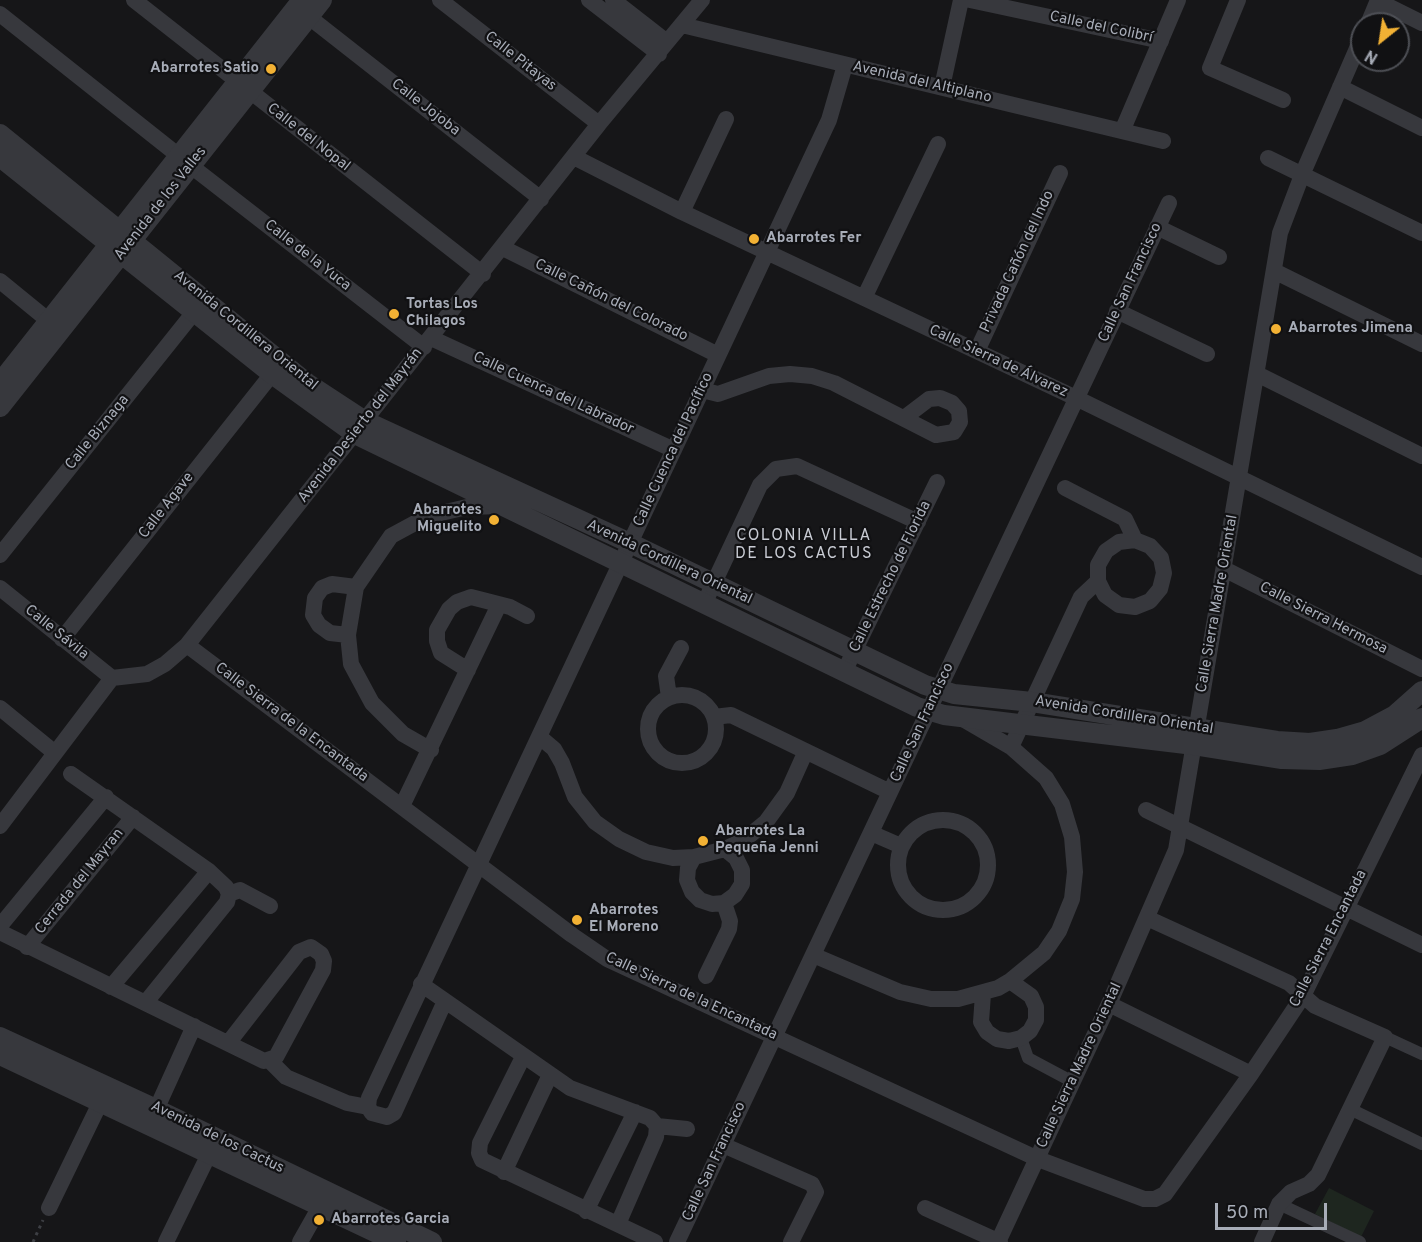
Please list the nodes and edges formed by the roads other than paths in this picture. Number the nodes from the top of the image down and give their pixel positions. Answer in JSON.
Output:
{"nodes":[{"id":1,"x":134,"y":0,"type":"edge"},
{"id":2,"x":322,"y":0,"type":"edge"},
{"id":3,"x":440,"y":0,"type":"edge"},
{"id":4,"x":589,"y":0,"type":"edge"},
{"id":5,"x":613,"y":0,"type":"edge"},
{"id":6,"x":702,"y":0,"type":"edge"},
{"id":7,"x":961,"y":0,"type":"edge"},
{"id":8,"x":970,"y":0,"type":"edge"},
{"id":9,"x":1178,"y":0,"type":"edge"},
{"id":10,"x":1238,"y":0,"type":"edge"},
{"id":11,"x":1378,"y":0,"type":"edge"},
{"id":12,"x":299,"y":6,"type":"edge"},
{"id":13,"x":0,"y":14,"type":"edge"},
{"id":14,"x":1422,"y":23,"type":"edge"},
{"id":15,"x":682,"y":25,"type":"junction"},
{"id":16,"x":1161,"y":41,"type":"junction"},
{"id":17,"x":663,"y":48,"type":"junction"},
{"id":18,"x":1350,"y":64,"type":"edge"},
{"id":19,"x":845,"y":65,"type":"junction"},
{"id":20,"x":244,"y":87,"type":"junction"},
{"id":21,"x":942,"y":87,"type":"junction"},
{"id":22,"x":1340,"y":87,"type":"junction"},
{"id":23,"x":1283,"y":100,"type":"dead end"},
{"id":24,"x":726,"y":118,"type":"dead end"},
{"id":25,"x":599,"y":124,"type":"junction"},
{"id":26,"x":1422,"y":128,"type":"edge"},
{"id":27,"x":1123,"y":129,"type":"junction"},
{"id":28,"x":0,"y":134,"type":"edge"},
{"id":29,"x":1163,"y":141,"type":"dead end"},
{"id":30,"x":938,"y":144,"type":"dead end"},
{"id":31,"x":0,"y":157,"type":"edge"},
{"id":32,"x":574,"y":157,"type":"junction"},
{"id":33,"x":1268,"y":158,"type":"dead end"},
{"id":34,"x":185,"y":160,"type":"junction"},
{"id":35,"x":1060,"y":173,"type":"dead end"},
{"id":36,"x":1302,"y":174,"type":"junction"},
{"id":37,"x":542,"y":199,"type":"junction"},
{"id":38,"x":1168,"y":203,"type":"dead end"},
{"id":39,"x":682,"y":212,"type":"junction"},
{"id":40,"x":1158,"y":226,"type":"junction"},
{"id":41,"x":1422,"y":233,"type":"edge"},
{"id":42,"x":121,"y":241,"type":"junction"},
{"id":43,"x":503,"y":248,"type":"junction"},
{"id":44,"x":766,"y":252,"type":"junction"},
{"id":45,"x":1220,"y":256,"type":"dead end"},
{"id":46,"x":1274,"y":271,"type":"junction"},
{"id":47,"x":483,"y":274,"type":"junction"},
{"id":48,"x":0,"y":281,"type":"edge"},
{"id":49,"x":864,"y":298,"type":"junction"},
{"id":50,"x":195,"y":311,"type":"junction"},
{"id":51,"x":1118,"y":311,"type":"junction"},
{"id":52,"x":49,"y":321,"type":"junction"},
{"id":53,"x":427,"y":342,"type":"junction"},
{"id":54,"x":1422,"y":344,"type":"edge"},
{"id":55,"x":977,"y":351,"type":"junction"},
{"id":56,"x":1207,"y":354,"type":"dead end"},
{"id":57,"x":718,"y":355,"type":"junction"},
{"id":58,"x":272,"y":374,"type":"junction"},
{"id":59,"x":1257,"y":374,"type":"junction"},
{"id":60,"x":0,"y":383,"type":"edge"},
{"id":61,"x":702,"y":390,"type":"junction"},
{"id":62,"x":1076,"y":398,"type":"junction"},
{"id":63,"x":0,"y":407,"type":"edge"},
{"id":64,"x":904,"y":418,"type":"dead end"},
{"id":65,"x":360,"y":428,"type":"junction"},
{"id":66,"x":674,"y":450,"type":"junction"},
{"id":67,"x":1422,"y":456,"type":"edge"},
{"id":68,"x":1240,"y":478,"type":"junction"},
{"id":69,"x":937,"y":482,"type":"dead end"},
{"id":70,"x":1065,"y":488,"type":"dead end"},
{"id":71,"x":502,"y":506,"type":"junction"},
{"id":72,"x":918,"y":522,"type":"junction"},
{"id":73,"x":1135,"y":540,"type":"junction"},
{"id":74,"x":630,"y":543,"type":"junction"},
{"id":75,"x":0,"y":555,"type":"edge"},
{"id":76,"x":621,"y":564,"type":"junction"},
{"id":77,"x":1422,"y":567,"type":"edge"},
{"id":78,"x":1224,"y":569,"type":"junction"},
{"id":79,"x":1098,"y":581,"type":"junction"},
{"id":80,"x":714,"y":584,"type":"junction"},
{"id":81,"x":356,"y":587,"type":"junction"},
{"id":82,"x":0,"y":588,"type":"edge"},
{"id":83,"x":704,"y":604,"type":"junction"},
{"id":84,"x":495,"y":605,"type":"junction"},
{"id":85,"x":527,"y":616,"type":"dead end"},
{"id":86,"x":348,"y":635,"type":"junction"},
{"id":87,"x":62,"y":639,"type":"junction"},
{"id":88,"x":187,"y":645,"type":"junction"},
{"id":89,"x":681,"y":648,"type":"dead end"},
{"id":90,"x":854,"y":652,"type":"junction"},
{"id":91,"x":1422,"y":669,"type":"edge"},
{"id":92,"x":468,"y":670,"type":"junction"},
{"id":93,"x":844,"y":672,"type":"junction"},
{"id":94,"x":112,"y":678,"type":"junction"},
{"id":95,"x":938,"y":690,"type":"junction"},
{"id":96,"x":1422,"y":691,"type":"edge"},
{"id":97,"x":669,"y":697,"type":"junction"},
{"id":98,"x":1032,"y":702,"type":"junction"},
{"id":99,"x":0,"y":708,"type":"edge"},
{"id":100,"x":928,"y":711,"type":"junction"},
{"id":101,"x":714,"y":717,"type":"junction"},
{"id":102,"x":960,"y":717,"type":"junction"},
{"id":103,"x":1422,"y":718,"type":"edge"},
{"id":104,"x":1022,"y":724,"type":"junction"},
{"id":105,"x":1196,"y":736,"type":"junction"},
{"id":106,"x":541,"y":738,"type":"junction"},
{"id":107,"x":1011,"y":747,"type":"junction"},
{"id":108,"x":430,"y":750,"type":"junction"},
{"id":109,"x":55,"y":753,"type":"junction"},
{"id":110,"x":805,"y":753,"type":"junction"},
{"id":111,"x":1422,"y":755,"type":"edge"},
{"id":112,"x":71,"y":774,"type":"dead end"},
{"id":113,"x":890,"y":792,"type":"junction"},
{"id":114,"x":106,"y":797,"type":"junction"},
{"id":115,"x":402,"y":806,"type":"junction"},
{"id":116,"x":1146,"y":810,"type":"dead end"},
{"id":117,"x":133,"y":817,"type":"junction"},
{"id":118,"x":0,"y":826,"type":"edge"},
{"id":119,"x":1180,"y":828,"type":"junction"},
{"id":120,"x":871,"y":833,"type":"junction"},
{"id":121,"x":901,"y":846,"type":"junction"},
{"id":122,"x":725,"y":849,"type":"junction"},
{"id":123,"x":694,"y":857,"type":"junction"},
{"id":124,"x":478,"y":863,"type":"junction"},
{"id":125,"x":209,"y":871,"type":"junction"},
{"id":126,"x":229,"y":894,"type":"junction"},
{"id":127,"x":724,"y":903,"type":"junction"},
{"id":128,"x":270,"y":906,"type":"dead end"},
{"id":129,"x":1347,"y":908,"type":"junction"},
{"id":130,"x":1148,"y":918,"type":"junction"},
{"id":131,"x":0,"y":926,"type":"edge"},
{"id":132,"x":0,"y":932,"type":"edge"},
{"id":133,"x":1422,"y":945,"type":"edge"},
{"id":134,"x":27,"y":947,"type":"junction"},
{"id":135,"x":813,"y":955,"type":"junction"},
{"id":136,"x":706,"y":976,"type":"dead end"},
{"id":137,"x":1010,"y":981,"type":"junction"},
{"id":138,"x":421,"y":984,"type":"junction"},
{"id":139,"x":111,"y":987,"type":"junction"},
{"id":140,"x":983,"y":994,"type":"junction"},
{"id":141,"x":1303,"y":996,"type":"junction"},
{"id":142,"x":445,"y":1001,"type":"junction"},
{"id":143,"x":146,"y":1002,"type":"junction"},
{"id":144,"x":1109,"y":1004,"type":"junction"},
{"id":145,"x":194,"y":1026,"type":"junction"},
{"id":146,"x":774,"y":1036,"type":"junction"},
{"id":147,"x":0,"y":1037,"type":"edge"},
{"id":148,"x":1385,"y":1037,"type":"junction"},
{"id":149,"x":1021,"y":1038,"type":"junction"},
{"id":150,"x":229,"y":1042,"type":"junction"},
{"id":151,"x":1422,"y":1054,"type":"edge"},
{"id":152,"x":0,"y":1055,"type":"edge"},
{"id":153,"x":523,"y":1057,"type":"junction"},
{"id":154,"x":270,"y":1061,"type":"junction"},
{"id":155,"x":1251,"y":1074,"type":"junction"},
{"id":156,"x":550,"y":1075,"type":"junction"},
{"id":157,"x":1073,"y":1082,"type":"junction"},
{"id":158,"x":101,"y":1101,"type":"junction"},
{"id":159,"x":368,"y":1107,"type":"junction"},
{"id":160,"x":1350,"y":1109,"type":"junction"},
{"id":161,"x":635,"y":1112,"type":"junction"},
{"id":162,"x":153,"y":1117,"type":"junction"},
{"id":163,"x":657,"y":1126,"type":"junction"},
{"id":164,"x":687,"y":1129,"type":"dead end"},
{"id":165,"x":1422,"y":1144,"type":"edge"},
{"id":166,"x":723,"y":1145,"type":"junction"},
{"id":167,"x":210,"y":1152,"type":"junction"},
{"id":168,"x":1038,"y":1159,"type":"junction"},
{"id":169,"x":504,"y":1172,"type":"junction"},
{"id":170,"x":323,"y":1199,"type":"junction"},
{"id":171,"x":1155,"y":1199,"type":"joint"},
{"id":172,"x":1279,"y":1204,"type":"junction"},
{"id":173,"x":49,"y":1208,"type":"road end"},
{"id":174,"x":925,"y":1208,"type":"dead end"},
{"id":175,"x":586,"y":1211,"type":"junction"},
{"id":176,"x":618,"y":1224,"type":"junction"},
{"id":177,"x":166,"y":1242,"type":"edge"},
{"id":178,"x":300,"y":1242,"type":"edge"},
{"id":179,"x":396,"y":1242,"type":"edge"},
{"id":180,"x":432,"y":1242,"type":"edge"},
{"id":181,"x":655,"y":1242,"type":"edge"},
{"id":182,"x":677,"y":1242,"type":"edge"},
{"id":183,"x":791,"y":1242,"type":"edge"},
{"id":184,"x":999,"y":1242,"type":"edge"},
{"id":185,"x":1262,"y":1242,"type":"edge"},
{"id":186,"x":1360,"y":1242,"type":"edge"}],
"edges":[{"from":1,"to":20,"type":"street","name":"Calle del Nopal"},
{"from":2,"to":12,"type":"street","name":"Avenida de los Valles"},
{"from":3,"to":25,"type":"street","name":"Calle Pitayas"},
{"from":4,"to":17,"type":"street"},
{"from":5,"to":17,"type":"street"},
{"from":6,"to":15,"type":"street","name":"Avenida Desierto del Mayrán"},
{"from":7,"to":21,"type":"street"},
{"from":8,"to":16,"type":"street","name":"Calle del Colibrí"},
{"from":9,"to":16,"type":"street"},
{"from":10,"to":23,"type":"street"},
{"from":11,"to":14,"type":"street"},
{"from":12,"to":20,"type":"street","name":"Avenida de los Valles"},
{"from":12,"to":37,"type":"street","name":"Calle Jojoba"},
{"from":13,"to":34,"type":"street","name":"Calle de la Yuca"},
{"from":15,"to":17,"type":"street","name":"Avenida Desierto del Mayrán"},
{"from":15,"to":19,"type":"street","name":"Avenida del Altiplano"},
{"from":16,"to":27,"type":"street"},
{"from":17,"to":25,"type":"street","name":"Avenida Desierto del Mayrán"},
{"from":18,"to":22,"type":"street","name":"Calle Sierra Madre Oriental"},
{"from":19,"to":21,"type":"street","name":"Avenida del Altiplano"},
{"from":19,"to":44,"type":"street","name":"Calle Cuenca del Pacífico"},
{"from":20,"to":34,"type":"street","name":"Avenida de los Valles"},
{"from":20,"to":47,"type":"street","name":"Calle del Nopal"},
{"from":21,"to":27,"type":"street","name":"Avenida del Altiplano"},
{"from":22,"to":26,"type":"street"},
{"from":22,"to":36,"type":"street","name":"Calle Sierra Madre Oriental"},
{"from":24,"to":39,"type":"street"},
{"from":25,"to":32,"type":"street","name":"Avenida Desierto del Mayrán"},
{"from":27,"to":29,"type":"street","name":"Avenida del Altiplano"},
{"from":28,"to":42,"type":"street","name":"Avenida Cordillera Oriental"},
{"from":30,"to":49,"type":"street"},
{"from":31,"to":42,"type":"street","name":"Avenida Cordillera Oriental"},
{"from":32,"to":37,"type":"street","name":"Avenida Desierto del Mayrán"},
{"from":32,"to":39,"type":"street","name":"Calle Sierra de Álvarez"},
{"from":33,"to":36,"type":"street"},
{"from":34,"to":42,"type":"street","name":"Avenida de los Valles"},
{"from":34,"to":53,"type":"street","name":"Calle de la Yuca"},
{"from":35,"to":55,"type":"street","name":"Privada Cañón del Indo"},
{"from":36,"to":41,"type":"street"},
{"from":36,"to":46,"type":"street","name":"Calle Sierra Madre Oriental"},
{"from":37,"to":43,"type":"street","name":"Avenida Desierto del Mayrán"},
{"from":38,"to":40,"type":"street","name":"Calle San Francisco"},
{"from":39,"to":44,"type":"street","name":"Calle Sierra de Álvarez"},
{"from":40,"to":45,"type":"street"},
{"from":40,"to":51,"type":"street","name":"Calle San Francisco"},
{"from":42,"to":50,"type":"street","name":"Avenida Cordillera Oriental"},
{"from":42,"to":52,"type":"street","name":"Avenida de los Valles"},
{"from":42,"to":63,"type":"street","name":"Avenida de los Valles"},
{"from":42,"to":65,"type":"street","name":"Avenida Cordillera Oriental"},
{"from":43,"to":47,"type":"street","name":"Avenida Desierto del Mayrán"},
{"from":43,"to":57,"type":"street","name":"Calle Cañón del Colorado"},
{"from":44,"to":49,"type":"street","name":"Calle Sierra de Álvarez"},
{"from":44,"to":57,"type":"street","name":"Calle Cuenca del Pacífico"},
{"from":46,"to":54,"type":"street"},
{"from":46,"to":59,"type":"street","name":"Calle Sierra Madre Oriental"},
{"from":47,"to":53,"type":"street","name":"Avenida Desierto del Mayrán"},
{"from":48,"to":52,"type":"street"},
{"from":49,"to":55,"type":"street","name":"Calle Sierra de Álvarez"},
{"from":50,"to":58,"type":"street","name":"Avenida Cordillera Oriental"},
{"from":50,"to":75,"type":"street","name":"Calle Biznaga"},
{"from":51,"to":56,"type":"street"},
{"from":51,"to":62,"type":"street","name":"Calle San Francisco"},
{"from":52,"to":60,"type":"street","name":"Avenida de los Valles"},
{"from":53,"to":65,"type":"street","name":"Avenida Desierto del Mayrán"},
{"from":53,"to":66,"type":"street","name":"Calle Cuenca del Labrador"},
{"from":55,"to":62,"type":"street","name":"Calle Sierra de Álvarez"},
{"from":57,"to":61,"type":"street","name":"Calle Cuenca del Pacífico"},
{"from":58,"to":65,"type":"street","name":"Avenida Cordillera Oriental"},
{"from":58,"to":87,"type":"street","name":"Calle Agave"},
{"from":59,"to":67,"type":"street"},
{"from":59,"to":68,"type":"street","name":"Calle Sierra Madre Oriental"},
{"from":61,"to":64,"type":"street"},
{"from":61,"to":66,"type":"street","name":"Calle Cuenca del Pacífico"},
{"from":62,"to":68,"type":"street","name":"Calle Sierra de Álvarez"},
{"from":62,"to":95,"type":"street","name":"Calle San Francisco"},
{"from":65,"to":71,"type":"street","name":"Avenida Cordillera Oriental"},
{"from":65,"to":74,"type":"street","name":"Avenida Cordillera Oriental"},
{"from":65,"to":88,"type":"street","name":"Avenida Desierto del Mayrán"},
{"from":66,"to":74,"type":"street","name":"Calle Cuenca del Pacífico"},
{"from":68,"to":77,"type":"street","name":"Calle Sierra de Álvarez"},
{"from":68,"to":78,"type":"street","name":"Calle Sierra Madre Oriental"},
{"from":69,"to":72,"type":"street","name":"Calle Estrecho de Florida"},
{"from":70,"to":73,"type":"street"},
{"from":71,"to":76,"type":"street","name":"Avenida Cordillera Oriental"},
{"from":71,"to":81,"type":"street"},
{"from":72,"to":80,"type":"street"},
{"from":72,"to":90,"type":"street","name":"Calle Estrecho de Florida"},
{"from":73,"to":79,"type":"street"},
{"from":73,"to":79,"type":"street"},
{"from":74,"to":76,"type":"street","name":"Calle Cuenca del Pacífico"},
{"from":74,"to":80,"type":"street","name":"Avenida Cordillera Oriental"},
{"from":76,"to":83,"type":"street","name":"Avenida Cordillera Oriental"},
{"from":76,"to":106,"type":"street","name":"Calle Cuenca del Pacífico"},
{"from":78,"to":91,"type":"street","name":"Calle Sierra Hermosa"},
{"from":78,"to":105,"type":"street","name":"Calle Sierra Madre Oriental"},
{"from":79,"to":98,"type":"street"},
{"from":80,"to":83,"type":"street"},
{"from":80,"to":90,"type":"street","name":"Avenida Cordillera Oriental"},
{"from":81,"to":86,"type":"street"},
{"from":81,"to":86,"type":"street"},
{"from":82,"to":87,"type":"street","name":"Calle Sávila"},
{"from":83,"to":93,"type":"street","name":"Avenida Cordillera Oriental"},
{"from":84,"to":85,"type":"street"},
{"from":84,"to":92,"type":"street"},
{"from":84,"to":92,"type":"street"},
{"from":86,"to":108,"type":"street"},
{"from":87,"to":94,"type":"street","name":"Calle Sávila"},
{"from":88,"to":94,"type":"street","name":"Avenida Desierto del Mayrán"},
{"from":88,"to":115,"type":"street","name":"Calle Sierra de la Encantada"},
{"from":89,"to":97,"type":"street"},
{"from":90,"to":93,"type":"street","name":"Calle Estrecho de Florida"},
{"from":90,"to":95,"type":"street","name":"Avenida Cordillera Oriental"},
{"from":92,"to":108,"type":"street"},
{"from":93,"to":100,"type":"street","name":"Avenida Cordillera Oriental"},
{"from":94,"to":109,"type":"street"},
{"from":95,"to":98,"type":"street","name":"Avenida Cordillera Oriental"},
{"from":95,"to":100,"type":"street","name":"Calle San Francisco"},
{"from":96,"to":105,"type":"street","name":"Avenida Cordillera Oriental"},
{"from":97,"to":101,"type":"street"},
{"from":97,"to":101,"type":"street"},
{"from":98,"to":104,"type":"street"},
{"from":98,"to":105,"type":"street","name":"Avenida Cordillera Oriental"},
{"from":99,"to":109,"type":"street"},
{"from":100,"to":102,"type":"street","name":"Avenida Cordillera Oriental"},
{"from":100,"to":113,"type":"street","name":"Calle San Francisco"},
{"from":101,"to":110,"type":"street"},
{"from":102,"to":104,"type":"street","name":"Avenida Cordillera Oriental"},
{"from":102,"to":107,"type":"street"},
{"from":103,"to":105,"type":"street","name":"Avenida Cordillera Oriental"},
{"from":104,"to":105,"type":"street","name":"Avenida Cordillera Oriental"},
{"from":104,"to":107,"type":"street"},
{"from":105,"to":119,"type":"street","name":"Calle Sierra Madre Oriental"},
{"from":106,"to":123,"type":"street"},
{"from":106,"to":124,"type":"street","name":"Calle Cuenca del Pacífico"},
{"from":107,"to":137,"type":"street"},
{"from":108,"to":115,"type":"street"},
{"from":109,"to":118,"type":"street"},
{"from":110,"to":113,"type":"street"},
{"from":110,"to":122,"type":"street"},
{"from":111,"to":129,"type":"street","name":"Calle Sierra Encantada"},
{"from":112,"to":114,"type":"street","name":"Cerrada del Mayran"},
{"from":113,"to":120,"type":"street","name":"Calle San Francisco"},
{"from":114,"to":117,"type":"street","name":"Cerrada del Mayran"},
{"from":114,"to":131,"type":"street"},
{"from":115,"to":124,"type":"street","name":"Calle Sierra de la Encantada"},
{"from":116,"to":119,"type":"street"},
{"from":117,"to":125,"type":"street","name":"Cerrada del Mayran"},
{"from":117,"to":134,"type":"street","name":"Cerrada del Mayran"},
{"from":119,"to":129,"type":"street"},
{"from":119,"to":130,"type":"street","name":"Calle Sierra Madre Oriental"},
{"from":120,"to":121,"type":"street"},
{"from":120,"to":135,"type":"street","name":"Calle San Francisco"},
{"from":121,"to":121,"type":"street"},
{"from":122,"to":123,"type":"street"},
{"from":122,"to":127,"type":"street"},
{"from":123,"to":127,"type":"street"},
{"from":124,"to":138,"type":"street","name":"Calle Cuenca del Pacífico"},
{"from":124,"to":146,"type":"street","name":"Calle Sierra de la Encantada"},
{"from":125,"to":126,"type":"street","name":"Cerrada del Mayran"},
{"from":125,"to":139,"type":"street"},
{"from":126,"to":128,"type":"street"},
{"from":126,"to":143,"type":"street"},
{"from":127,"to":136,"type":"street"},
{"from":129,"to":133,"type":"street"},
{"from":129,"to":141,"type":"street","name":"Calle Sierra Encantada"},
{"from":130,"to":141,"type":"street"},
{"from":130,"to":144,"type":"street","name":"Calle Sierra Madre Oriental"},
{"from":132,"to":134,"type":"street","name":"Cerrada del Mayran"},
{"from":134,"to":139,"type":"street","name":"Cerrada del Mayran"},
{"from":135,"to":140,"type":"street"},
{"from":135,"to":146,"type":"street","name":"Calle San Francisco"},
{"from":137,"to":140,"type":"street"},
{"from":137,"to":149,"type":"street"},
{"from":138,"to":142,"type":"street"},
{"from":138,"to":159,"type":"street","name":"Calle Cuenca del Pacífico"},
{"from":139,"to":143,"type":"street","name":"Cerrada del Mayran"},
{"from":140,"to":149,"type":"street"},
{"from":141,"to":148,"type":"street"},
{"from":141,"to":155,"type":"street","name":"Calle Sierra Encantada"},
{"from":142,"to":153,"type":"street"},
{"from":142,"to":159,"type":"street","name":"Cerrada del Mayran"},
{"from":143,"to":145,"type":"street","name":"Cerrada del Mayran"},
{"from":144,"to":155,"type":"street"},
{"from":144,"to":157,"type":"street","name":"Calle Sierra Madre Oriental"},
{"from":145,"to":150,"type":"street","name":"Cerrada del Mayran"},
{"from":145,"to":162,"type":"street"},
{"from":146,"to":166,"type":"street","name":"Calle San Francisco"},
{"from":146,"to":168,"type":"street","name":"Calle Sierra de la Encantada"},
{"from":147,"to":162,"type":"street","name":"Avenida de los Cactus"},
{"from":148,"to":151,"type":"street"},
{"from":148,"to":160,"type":"street"},
{"from":149,"to":157,"type":"street"},
{"from":150,"to":154,"type":"street","name":"Cerrada del Mayran"},
{"from":150,"to":154,"type":"street"},
{"from":152,"to":158,"type":"street","name":"Avenida de los Cactus"},
{"from":153,"to":156,"type":"street"},
{"from":153,"to":169,"type":"street"},
{"from":154,"to":159,"type":"street","name":"Cerrada del Mayran"},
{"from":155,"to":171,"type":"street","name":"Calle Sierra Encantada"},
{"from":156,"to":161,"type":"street"},
{"from":156,"to":169,"type":"street"},
{"from":157,"to":168,"type":"street","name":"Calle Sierra Madre Oriental"},
{"from":158,"to":162,"type":"street","name":"Avenida de los Cactus"},
{"from":158,"to":173,"type":"street"},
{"from":160,"to":165,"type":"street"},
{"from":160,"to":172,"type":"street"},
{"from":161,"to":163,"type":"street"},
{"from":161,"to":175,"type":"street"},
{"from":162,"to":167,"type":"street","name":"Avenida de los Cactus"},
{"from":162,"to":170,"type":"street","name":"Avenida de los Cactus"},
{"from":163,"to":164,"type":"street"},
{"from":163,"to":176,"type":"street"},
{"from":166,"to":182,"type":"street","name":"Calle San Francisco"},
{"from":166,"to":183,"type":"street"},
{"from":167,"to":170,"type":"street","name":"Avenida de los Cactus"},
{"from":167,"to":177,"type":"street"},
{"from":168,"to":171,"type":"street","name":"Calle Sierra de la Encantada"},
{"from":168,"to":184,"type":"street","name":"Calle Sierra Madre Oriental"},
{"from":169,"to":175,"type":"street"},
{"from":170,"to":178,"type":"street"},
{"from":170,"to":179,"type":"street","name":"Avenida de los Cactus"},
{"from":170,"to":180,"type":"street","name":"Avenida de los Cactus"},
{"from":172,"to":185,"type":"street"},
{"from":172,"to":186,"type":"street"},
{"from":174,"to":184,"type":"street"},
{"from":175,"to":176,"type":"street"},
{"from":176,"to":181,"type":"street"}]}
